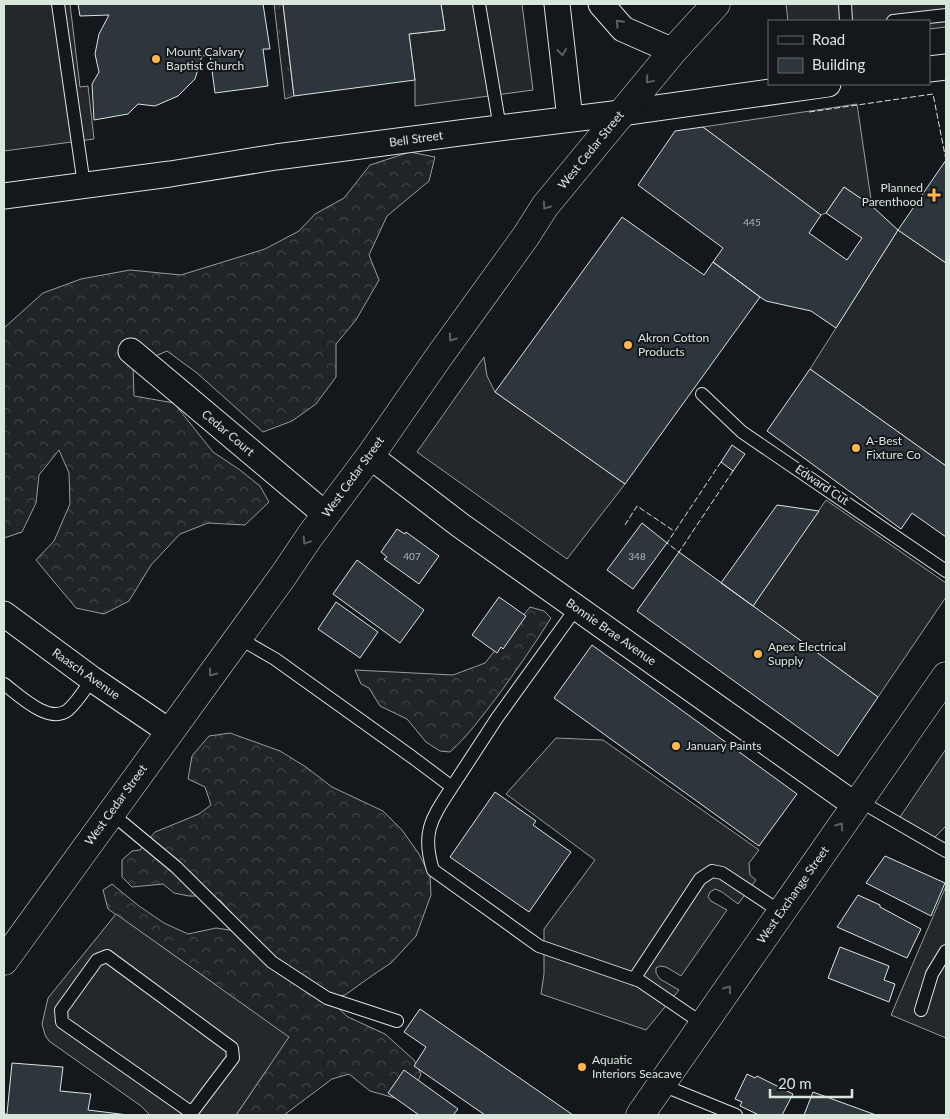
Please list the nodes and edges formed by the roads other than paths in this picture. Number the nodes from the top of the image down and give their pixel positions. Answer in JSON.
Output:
{"nodes":[{"id":1,"x":58,"y":4,"type":"edge"},
{"id":2,"x":479,"y":4,"type":"edge"},
{"id":3,"x":557,"y":4,"type":"edge"},
{"id":4,"x":601,"y":4,"type":"edge"},
{"id":5,"x":716,"y":4,"type":"edge"},
{"id":6,"x":845,"y":4,"type":"edge"},
{"id":7,"x":946,"y":15,"type":"edge"},
{"id":8,"x":846,"y":20,"type":"edge"},
{"id":9,"x":902,"y":20,"type":"edge"},
{"id":10,"x":673,"y":52,"type":"junction"},
{"id":11,"x":946,"y":67,"type":"edge"},
{"id":12,"x":930,"y":69,"type":"edge"},
{"id":13,"x":821,"y":85,"type":"edge"},
{"id":14,"x":621,"y":113,"type":"junction"},
{"id":15,"x":570,"y":119,"type":"junction"},
{"id":16,"x":500,"y":128,"type":"junction"},
{"id":17,"x":84,"y":185,"type":"junction"},
{"id":18,"x":4,"y":196,"type":"edge"},
{"id":19,"x":131,"y":351,"type":"dead end"},
{"id":20,"x":702,"y":394,"type":"dead end"},
{"id":21,"x":370,"y":456,"type":"junction"},
{"id":22,"x":326,"y":515,"type":"junction"},
{"id":23,"x":946,"y":571,"type":"edge"},
{"id":24,"x":577,"y":607,"type":"junction"},
{"id":25,"x":4,"y":614,"type":"edge"},
{"id":26,"x":237,"y":637,"type":"junction"},
{"id":27,"x":92,"y":678,"type":"junction"},
{"id":28,"x":4,"y":684,"type":"edge"},
{"id":29,"x":944,"y":685,"type":"edge"},
{"id":30,"x":170,"y":732,"type":"junction"},
{"id":31,"x":452,"y":788,"type":"junction"},
{"id":32,"x":857,"y":803,"type":"junction"},
{"id":33,"x":111,"y":813,"type":"junction"},
{"id":34,"x":946,"y":851,"type":"edge"},
{"id":35,"x":781,"y":912,"type":"junction"},
{"id":36,"x":946,"y":950,"type":"edge"},
{"id":37,"x":4,"y":961,"type":"edge"},
{"id":38,"x":634,"y":979,"type":"junction"},
{"id":39,"x":921,"y":1010,"type":"dead end"},
{"id":40,"x":397,"y":1021,"type":"dead end"},
{"id":41,"x":704,"y":1024,"type":"junction"},
{"id":42,"x":662,"y":1085,"type":"junction"},
{"id":43,"x":191,"y":1114,"type":"edge"},
{"id":44,"x":640,"y":1115,"type":"edge"},
{"id":45,"x":736,"y":1115,"type":"edge"}],
"edges":[{"from":1,"to":17,"type":"lane"},
{"from":2,"to":16,"type":"lane"},
{"from":3,"to":15,"type":"street","one_way":true},
{"from":10,"to":4,"type":"street","one_way":true},
{"from":5,"to":10,"type":"main road","name":"West Cedar Street"},
{"from":6,"to":8,"type":"lane"},
{"from":7,"to":9,"type":"lane"},
{"from":10,"to":14,"type":"main road","name":"West Cedar Street","one_way":true},
{"from":11,"to":12,"type":"street"},
{"from":13,"to":14,"type":"street","name":"Bell Street"},
{"from":14,"to":15,"type":"street","name":"Bell Street"},
{"from":14,"to":21,"type":"main road","name":"West Cedar Street","one_way":true},
{"from":15,"to":16,"type":"street","name":"Bell Street"},
{"from":16,"to":17,"type":"street","name":"Bell Street"},
{"from":17,"to":18,"type":"street","name":"Bell Street"},
{"from":19,"to":22,"type":"street","name":"Cedar Court"},
{"from":20,"to":23,"type":"lane","name":"Edward Cut"},
{"from":21,"to":22,"type":"main road","name":"West Cedar Street"},
{"from":21,"to":24,"type":"street","name":"Bonnie Brae Avenue"},
{"from":22,"to":26,"type":"main road","name":"West Cedar Street","one_way":true},
{"from":24,"to":31,"type":"lane"},
{"from":24,"to":32,"type":"street","name":"Bonnie Brae Avenue"},
{"from":25,"to":27,"type":"street","name":"Raasch Avenue"},
{"from":26,"to":30,"type":"main road","name":"West Cedar Street","one_way":true},
{"from":26,"to":31,"type":"lane"},
{"from":27,"to":28,"type":"lane"},
{"from":27,"to":30,"type":"street","name":"Raasch Avenue"},
{"from":29,"to":32,"type":"main road","name":"West Exchange Street"},
{"from":30,"to":33,"type":"main road","name":"West Cedar Street"},
{"from":31,"to":38,"type":"lane"},
{"from":32,"to":34,"type":"lane"},
{"from":35,"to":32,"type":"main road","name":"West Exchange Street","one_way":true},
{"from":33,"to":37,"type":"main road","name":"West Cedar Street"},
{"from":33,"to":40,"type":"lane"},
{"from":35,"to":38,"type":"lane"},
{"from":41,"to":35,"type":"main road","name":"West Exchange Street","one_way":true},
{"from":36,"to":39,"type":"lane"},
{"from":38,"to":41,"type":"lane"},
{"from":41,"to":42,"type":"main road","name":"West Exchange Street"},
{"from":42,"to":44,"type":"main road","name":"West Exchange Street"},
{"from":42,"to":45,"type":"lane"},
{"from":43,"to":43,"type":"lane"}]}
